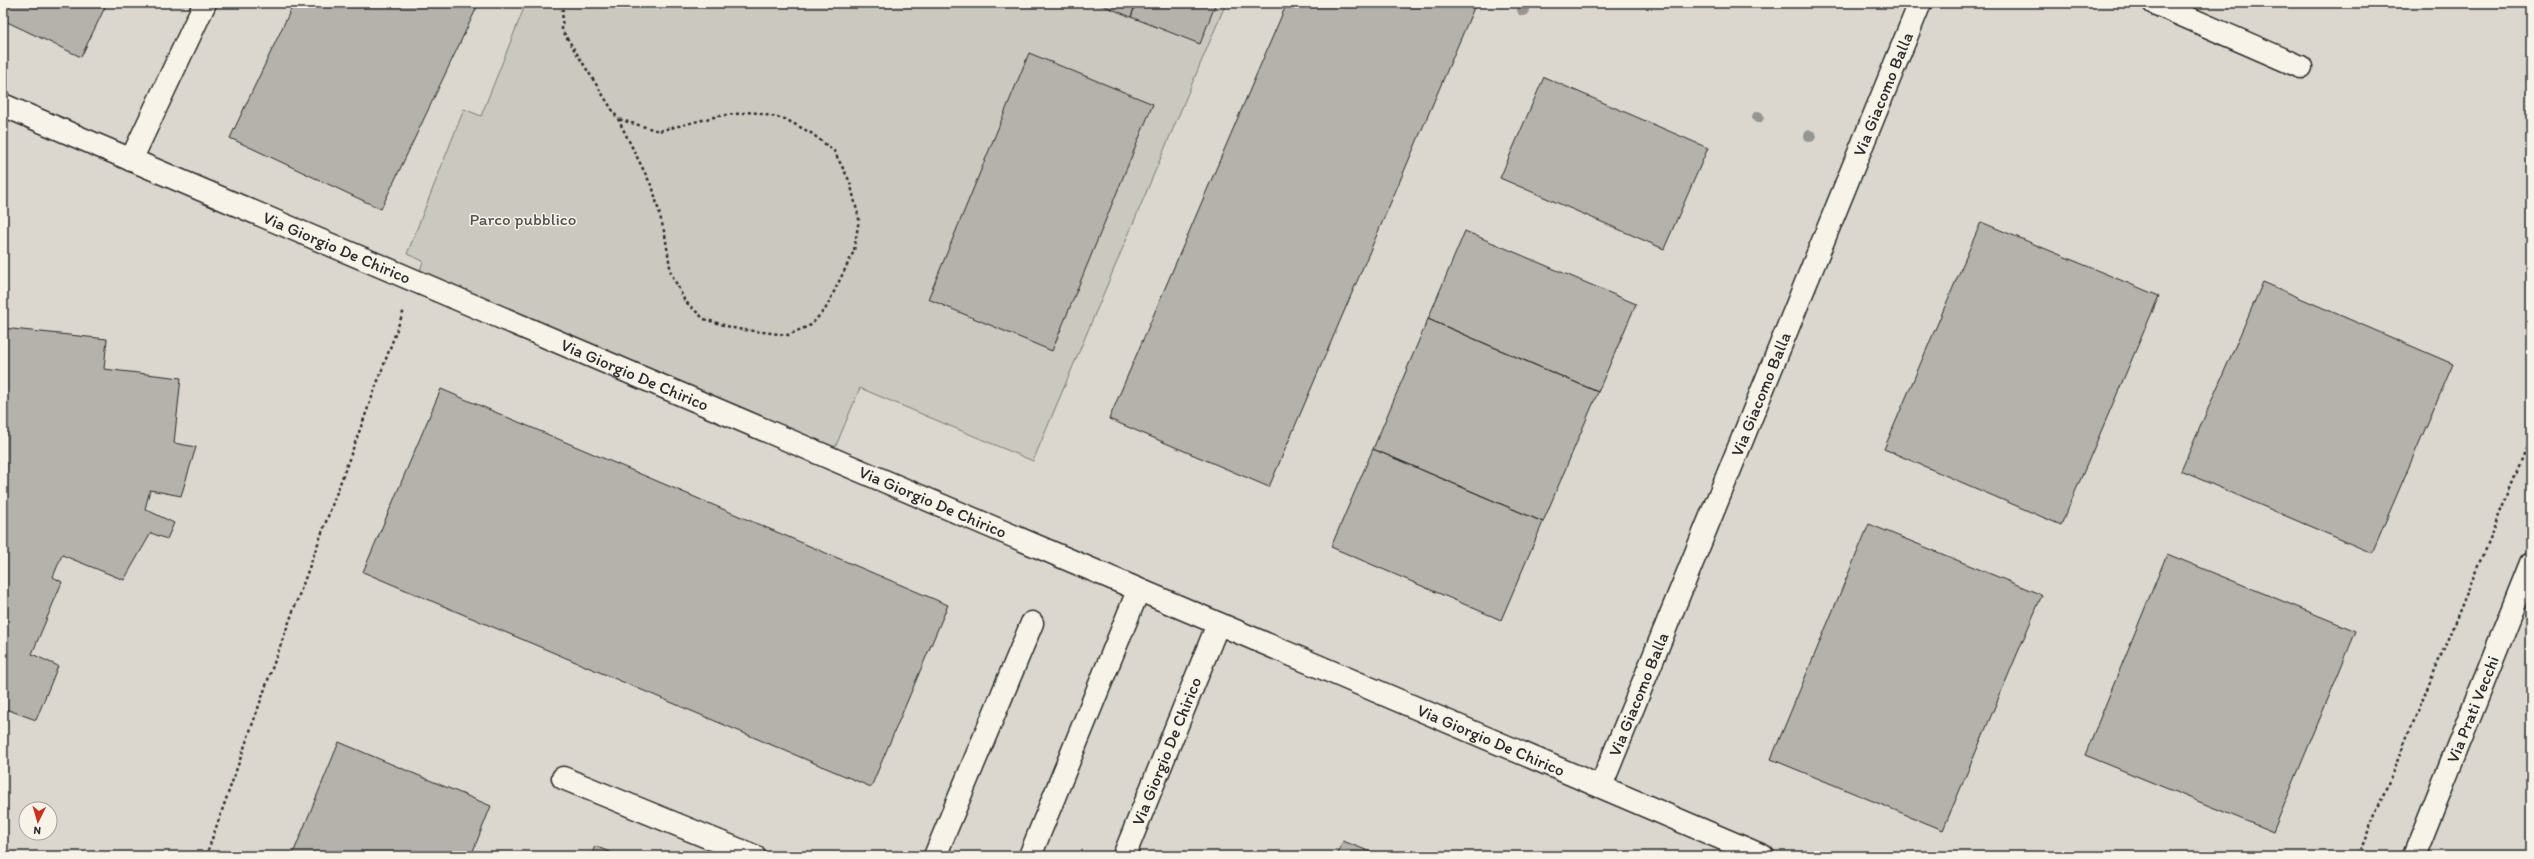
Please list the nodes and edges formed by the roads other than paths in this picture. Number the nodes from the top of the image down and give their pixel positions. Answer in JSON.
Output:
{"nodes":[{"id":1,"x":205,"y":3,"type":"edge"},
{"id":2,"x":1920,"y":3,"type":"edge"},
{"id":3,"x":2154,"y":3,"type":"edge"},
{"id":4,"x":2302,"y":67,"type":"dead end"},
{"id":5,"x":3,"y":105,"type":"edge"},
{"id":6,"x":131,"y":160,"type":"junction"},
{"id":7,"x":2531,"y":563,"type":"edge"},
{"id":8,"x":1138,"y":590,"type":"junction"},
{"id":9,"x":1032,"y":623,"type":"dead end"},
{"id":10,"x":1218,"y":624,"type":"junction"},
{"id":11,"x":563,"y":778,"type":"dead end"},
{"id":12,"x":1601,"y":786,"type":"junction"},
{"id":13,"x":2414,"y":852,"type":"edge"},
{"id":14,"x":941,"y":854,"type":"edge"},
{"id":15,"x":754,"y":856,"type":"edge"},
{"id":16,"x":1030,"y":856,"type":"edge"},
{"id":17,"x":1124,"y":856,"type":"edge"},
{"id":18,"x":1763,"y":856,"type":"edge"}],
"edges":[{"from":1,"to":6,"type":"street"},
{"from":2,"to":12,"type":"street","name":"Via Giacomo Balla"},
{"from":3,"to":4,"type":"street"},
{"from":5,"to":6,"type":"street","name":"Via Giorgio De Chirico"},
{"from":6,"to":8,"type":"street","name":"Via Giorgio De Chirico"},
{"from":7,"to":13,"type":"street","name":"Via Prati Vecchi"},
{"from":8,"to":10,"type":"street","name":"Via Giorgio De Chirico"},
{"from":8,"to":16,"type":"street"},
{"from":9,"to":14,"type":"street"},
{"from":10,"to":12,"type":"street","name":"Via Giorgio De Chirico"},
{"from":10,"to":17,"type":"street","name":"Via Giorgio De Chirico"},
{"from":11,"to":15,"type":"street"},
{"from":12,"to":18,"type":"street","name":"Via Giorgio De Chirico"}]}
